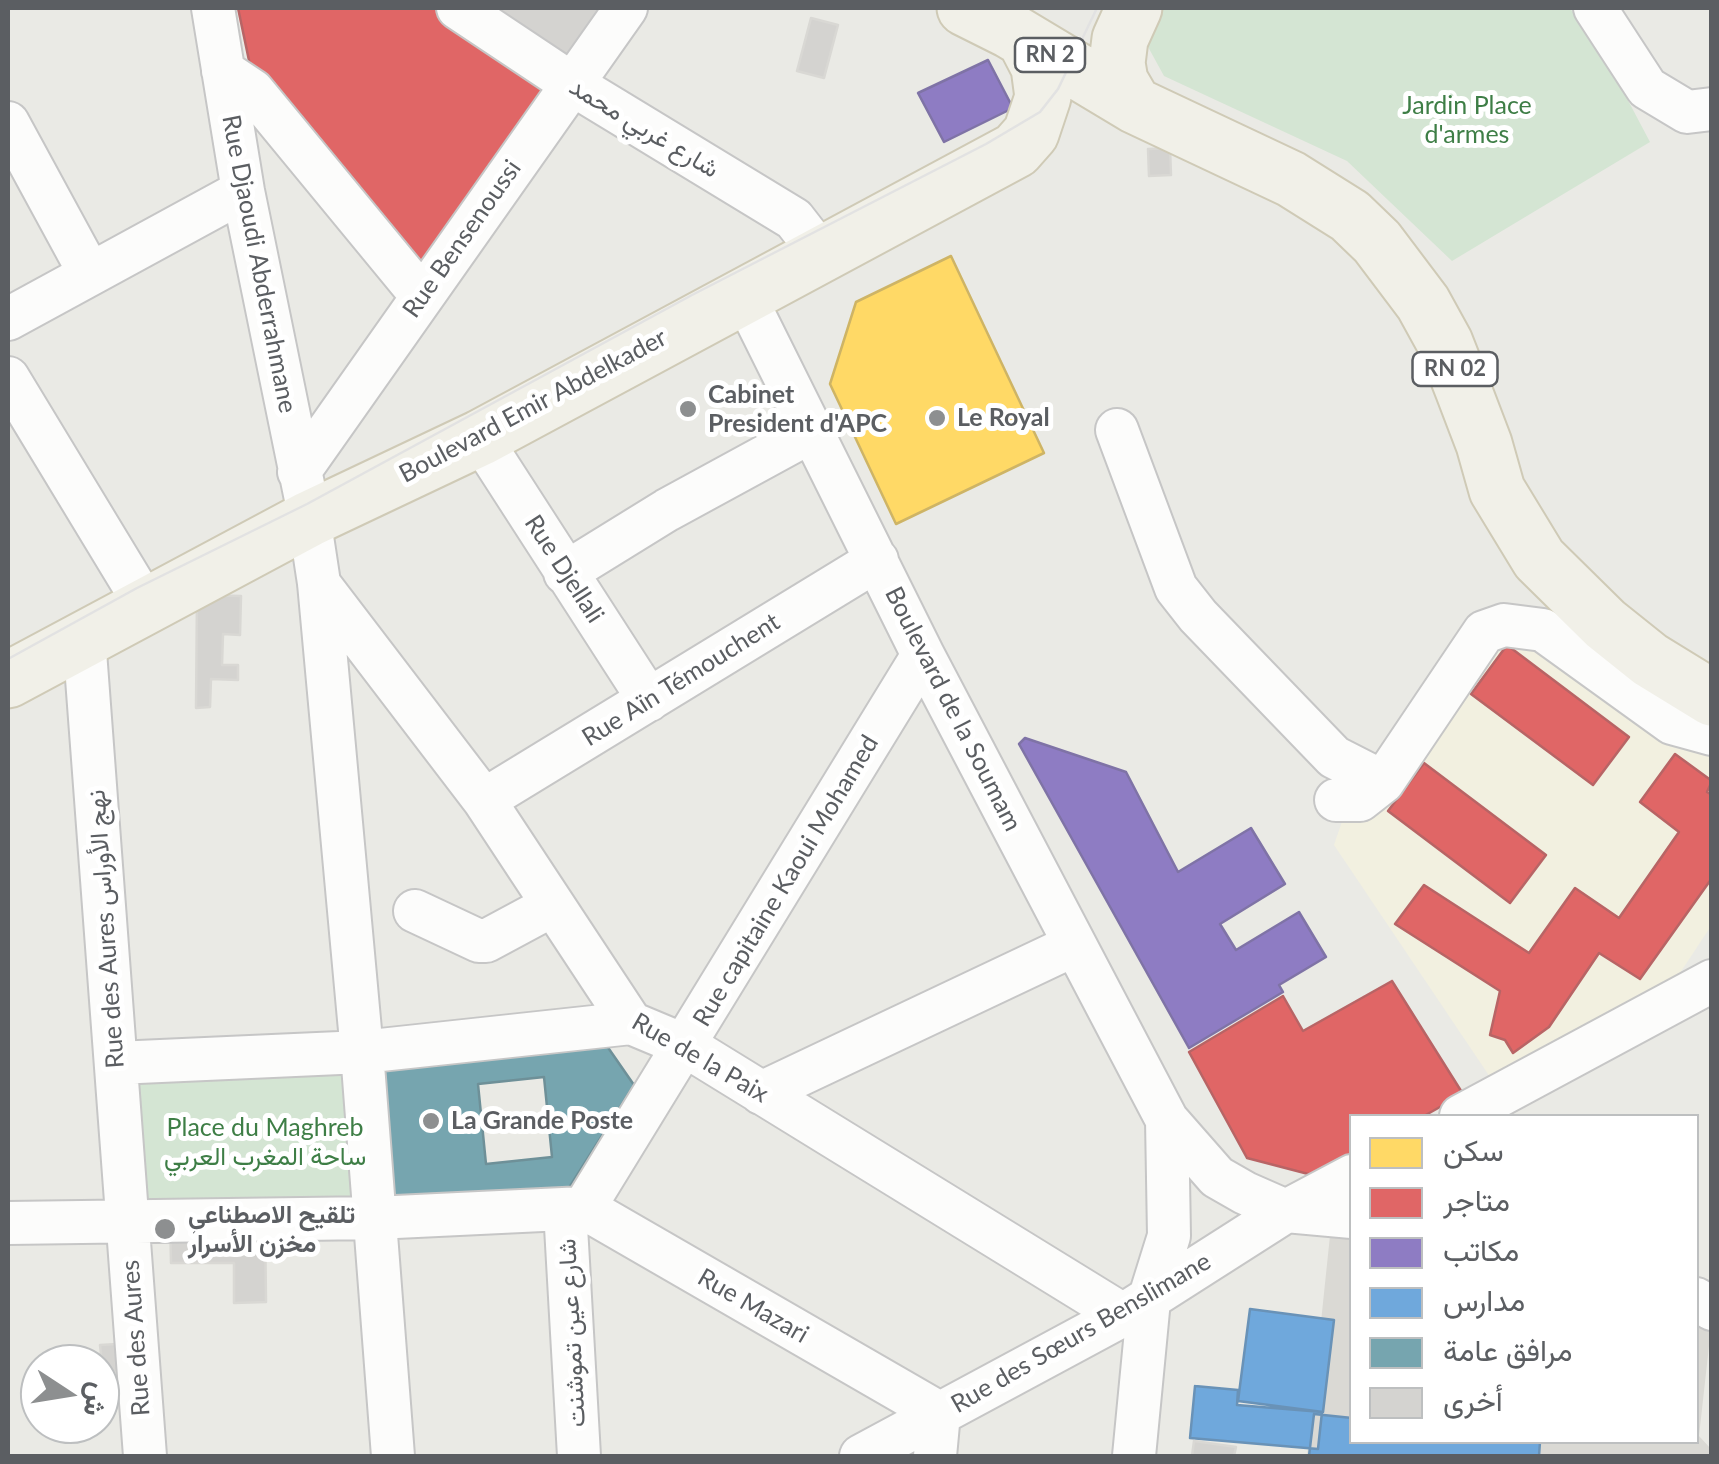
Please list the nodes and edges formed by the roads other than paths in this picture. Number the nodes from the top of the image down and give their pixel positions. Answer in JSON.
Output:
{"nodes":[{"id":1,"x":213,"y":8,"type":"edge"},
{"id":2,"x":458,"y":8,"type":"edge"},
{"id":3,"x":626,"y":8,"type":"edge"},
{"id":4,"x":965,"y":8,"type":"edge"},
{"id":5,"x":1595,"y":8,"type":"edge"},
{"id":6,"x":1133,"y":10,"type":"edge"},
{"id":7,"x":1025,"y":40,"type":"junction"},
{"id":8,"x":223,"y":71,"type":"junction"},
{"id":9,"x":572,"y":84,"type":"junction"},
{"id":10,"x":1134,"y":105,"type":"junction"},
{"id":11,"x":1712,"y":109,"type":"edge"},
{"id":12,"x":8,"y":122,"type":"edge"},
{"id":13,"x":243,"y":191,"type":"junction"},
{"id":14,"x":822,"y":255,"type":"junction"},
{"id":15,"x":90,"y":274,"type":"junction"},
{"id":16,"x":421,"y":295,"type":"junction"},
{"id":17,"x":744,"y":295,"type":"junction"},
{"id":18,"x":8,"y":319,"type":"edge"},
{"id":19,"x":8,"y":378,"type":"edge"},
{"id":20,"x":1117,"y":430,"type":"dead end"},
{"id":21,"x":812,"y":431,"type":"junction"},
{"id":22,"x":480,"y":438,"type":"junction"},
{"id":23,"x":304,"y":495,"type":"junction"},
{"id":24,"x":877,"y":560,"type":"junction"},
{"id":25,"x":565,"y":573,"type":"junction"},
{"id":26,"x":319,"y":584,"type":"junction"},
{"id":27,"x":145,"y":604,"type":"junction"},
{"id":28,"x":84,"y":638,"type":"junction"},
{"id":29,"x":923,"y":655,"type":"junction"},
{"id":30,"x":8,"y":680,"type":"edge"},
{"id":31,"x":1712,"y":698,"type":"edge"},
{"id":32,"x":649,"y":700,"type":"junction"},
{"id":33,"x":1712,"y":734,"type":"edge"},
{"id":34,"x":1383,"y":782,"type":"junction"},
{"id":35,"x":484,"y":800,"type":"junction"},
{"id":36,"x":1336,"y":800,"type":"dead end"},
{"id":37,"x":553,"y":905,"type":"junction"},
{"id":38,"x":415,"y":911,"type":"dead end"},
{"id":39,"x":1074,"y":944,"type":"junction"},
{"id":40,"x":1712,"y":981,"type":"edge"},
{"id":41,"x":630,"y":1023,"type":"junction"},
{"id":42,"x":686,"y":1046,"type":"junction"},
{"id":43,"x":362,"y":1052,"type":"junction"},
{"id":44,"x":116,"y":1063,"type":"junction"},
{"id":45,"x":761,"y":1093,"type":"junction"},
{"id":46,"x":1466,"y":1114,"type":"edge"},
{"id":47,"x":1167,"y":1120,"type":"junction"},
{"id":48,"x":1349,"y":1178,"type":"edge"},
{"id":49,"x":575,"y":1208,"type":"junction"},
{"id":50,"x":1286,"y":1211,"type":"junction"},
{"id":51,"x":1349,"y":1217,"type":"edge"},
{"id":52,"x":374,"y":1218,"type":"junction"},
{"id":53,"x":128,"y":1220,"type":"junction"},
{"id":54,"x":8,"y":1223,"type":"edge"},
{"id":55,"x":1136,"y":1307,"type":"junction"},
{"id":56,"x":940,"y":1413,"type":"junction"},
{"id":57,"x":144,"y":1456,"type":"edge"},
{"id":58,"x":393,"y":1456,"type":"edge"},
{"id":59,"x":580,"y":1456,"type":"edge"},
{"id":60,"x":861,"y":1456,"type":"edge"},
{"id":61,"x":935,"y":1456,"type":"edge"},
{"id":62,"x":1134,"y":1456,"type":"edge"}],
"edges":[{"from":1,"to":8,"type":"street","name":"Rue Djaoudi Abderrahmane"},
{"from":2,"to":9,"type":"street","name":"شارع غربي محمد"},
{"from":3,"to":9,"type":"street","name":"Rue Bensenoussi"},
{"from":4,"to":7,"type":"main road","number":"RN 2"},
{"from":5,"to":11,"type":"street"},
{"from":6,"to":10,"type":"main road"},
{"from":7,"to":10,"type":"main road","number":"RN 2"},
{"from":7,"to":14,"type":"main road","name":"Boulevard Emir Abdelkader"},
{"from":8,"to":13,"type":"street","name":"Rue Djaoudi Abderrahmane"},
{"from":8,"to":16,"type":"street"},
{"from":9,"to":14,"type":"street","name":"شارع غربي محمد"},
{"from":9,"to":16,"type":"street","name":"Rue Bensenoussi"},
{"from":10,"to":31,"type":"main road","number":"RN 02"},
{"from":12,"to":15,"type":"street"},
{"from":13,"to":15,"type":"street"},
{"from":13,"to":23,"type":"street","name":"Rue Djaoudi Abderrahmane"},
{"from":14,"to":17,"type":"main road","name":"Boulevard Emir Abdelkader"},
{"from":15,"to":18,"type":"street"},
{"from":16,"to":23,"type":"street","name":"Rue Bensenoussi"},
{"from":17,"to":21,"type":"street","name":"Boulevard de la Soumam"},
{"from":17,"to":22,"type":"main road","name":"Boulevard Emir Abdelkader"},
{"from":19,"to":27,"type":"street"},
{"from":20,"to":34,"type":"street"},
{"from":21,"to":24,"type":"street","name":"Boulevard de la Soumam"},
{"from":21,"to":25,"type":"street"},
{"from":22,"to":23,"type":"main road","name":"Boulevard Emir Abdelkader"},
{"from":22,"to":25,"type":"street","name":"Rue Djellali"},
{"from":23,"to":26,"type":"street"},
{"from":23,"to":27,"type":"main road","name":"Boulevard Emir Abdelkader"},
{"from":24,"to":29,"type":"street","name":"Boulevard de la Soumam"},
{"from":24,"to":32,"type":"street","name":"Rue Aïn Témouchent"},
{"from":25,"to":32,"type":"street","name":"Rue Djellali"},
{"from":26,"to":35,"type":"street","name":"Rue de la Paix"},
{"from":26,"to":43,"type":"street"},
{"from":27,"to":28,"type":"main road","name":"Boulevard Emir Abdelkader"},
{"from":28,"to":30,"type":"main road","name":"Boulevard Emir Abdelkader"},
{"from":28,"to":44,"type":"street","name":"Rue des Aures نهج الأوراس"},
{"from":29,"to":39,"type":"street","name":"Boulevard de la Soumam"},
{"from":29,"to":42,"type":"street","name":"Rue capitaine Kaoui Mohamed"},
{"from":32,"to":35,"type":"street","name":"Rue Aïn Témouchent"},
{"from":33,"to":34,"type":"street"},
{"from":34,"to":36,"type":"street"},
{"from":35,"to":37,"type":"street","name":"Rue de la Paix"},
{"from":37,"to":38,"type":"street"},
{"from":37,"to":41,"type":"street","name":"Rue de la Paix"},
{"from":39,"to":45,"type":"street"},
{"from":39,"to":47,"type":"street","name":"Boulevard de la Soumam"},
{"from":40,"to":46,"type":"street"},
{"from":41,"to":42,"type":"street","name":"Rue de la Paix"},
{"from":41,"to":43,"type":"street"},
{"from":42,"to":45,"type":"street","name":"Rue de la Paix"},
{"from":42,"to":49,"type":"street","name":"Rue capitaine Kaoui Mohamed"},
{"from":43,"to":44,"type":"street"},
{"from":43,"to":52,"type":"street"},
{"from":44,"to":53,"type":"street","name":"Rue des Aures نهج الأوراس"},
{"from":45,"to":55,"type":"street","name":"Rue de la Paix"},
{"from":47,"to":50,"type":"street"},
{"from":47,"to":55,"type":"street"},
{"from":48,"to":50,"type":"street","name":"Rue des Sœurs Benslimane"},
{"from":49,"to":52,"type":"street"},
{"from":49,"to":56,"type":"street","name":"Rue Mazari"},
{"from":49,"to":59,"type":"street","name":"شارع عين تموشنت"},
{"from":50,"to":51,"type":"street"},
{"from":50,"to":55,"type":"street","name":"Rue des Sœurs Benslimane"},
{"from":52,"to":53,"type":"street"},
{"from":52,"to":58,"type":"street"},
{"from":53,"to":54,"type":"street"},
{"from":53,"to":57,"type":"street","name":"Rue des Aures"},
{"from":55,"to":56,"type":"street","name":"Rue des Sœurs Benslimane"},
{"from":55,"to":62,"type":"street"},
{"from":56,"to":60,"type":"street","name":"Rue des Sœurs Benslimane"},
{"from":56,"to":61,"type":"street"}]}
